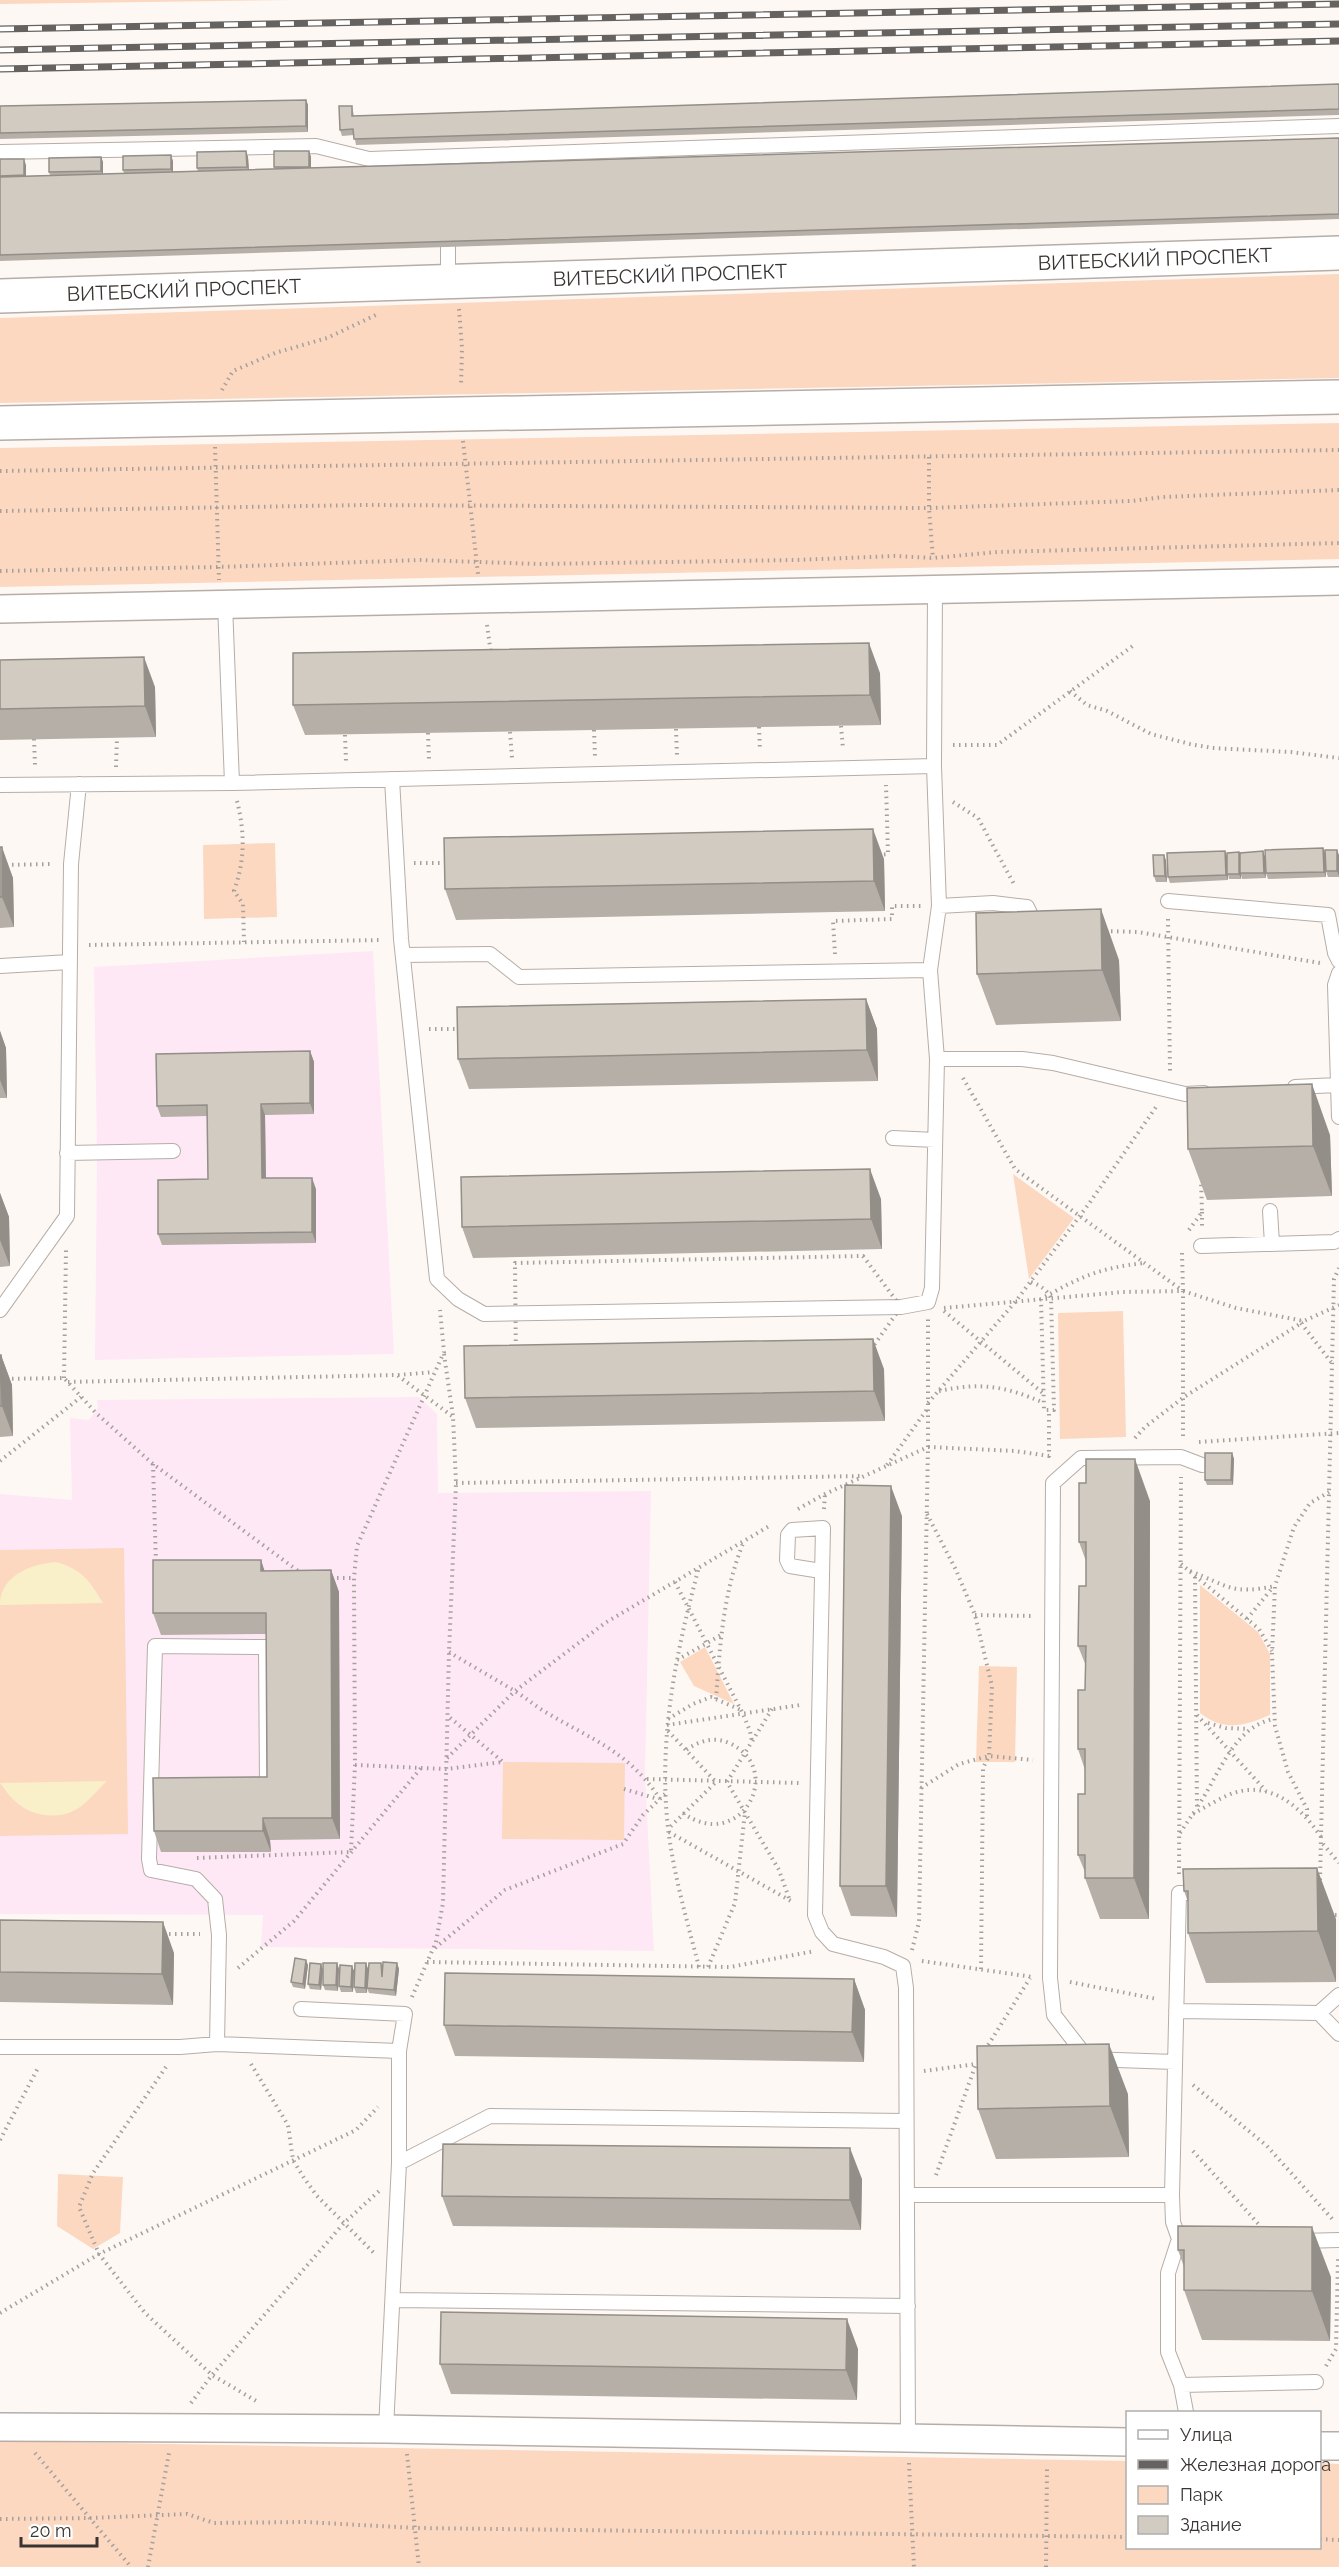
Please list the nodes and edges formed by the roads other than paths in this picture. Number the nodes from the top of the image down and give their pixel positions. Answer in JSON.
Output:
{"nodes":[{"id":1,"x":1339,"y":126,"type":"edge"},
{"id":2,"x":0,"y":152,"type":"edge"},
{"id":3,"x":447,"y":156,"type":"junction"},
{"id":4,"x":447,"y":170,"type":"edge"},
{"id":5,"x":448,"y":247,"type":"edge"},
{"id":6,"x":1339,"y":253,"type":"edge"},
{"id":7,"x":448,"y":282,"type":"junction"},
{"id":8,"x":0,"y":296,"type":"edge"},
{"id":9,"x":1339,"y":397,"type":"edge"},
{"id":10,"x":0,"y":423,"type":"edge"},
{"id":11,"x":1339,"y":581,"type":"edge"},
{"id":12,"x":935,"y":590,"type":"junction"},
{"id":13,"x":225,"y":604,"type":"junction"},
{"id":14,"x":0,"y":609,"type":"edge"},
{"id":15,"x":934,"y":766,"type":"junction"},
{"id":16,"x":392,"y":779,"type":"junction"},
{"id":17,"x":232,"y":783,"type":"junction"},
{"id":18,"x":79,"y":784,"type":"junction"},
{"id":19,"x":0,"y":785,"type":"edge"},
{"id":20,"x":1168,"y":901,"type":"road end"},
{"id":21,"x":939,"y":906,"type":"junction"},
{"id":22,"x":1038,"y":930,"type":"edge"},
{"id":23,"x":403,"y":955,"type":"junction"},
{"id":24,"x":70,"y":963,"type":"junction"},
{"id":25,"x":1333,"y":963,"type":"edge"},
{"id":26,"x":0,"y":966,"type":"edge"},
{"id":27,"x":930,"y":970,"type":"junction"},
{"id":28,"x":1339,"y":973,"type":"edge"},
{"id":29,"x":937,"y":1059,"type":"junction"},
{"id":30,"x":1337,"y":1085,"type":"junction"},
{"id":31,"x":1285,"y":1087,"type":"edge"},
{"id":32,"x":1221,"y":1092,"type":"edge"},
{"id":33,"x":1339,"y":1117,"type":"edge"},
{"id":34,"x":893,"y":1138,"type":"dead end"},
{"id":35,"x":935,"y":1140,"type":"junction"},
{"id":36,"x":173,"y":1151,"type":"dead end"},
{"id":37,"x":67,"y":1153,"type":"junction"},
{"id":38,"x":1270,"y":1211,"type":"dead end"},
{"id":39,"x":1339,"y":1239,"type":"edge"},
{"id":40,"x":1272,"y":1244,"type":"junction"},
{"id":41,"x":1201,"y":1246,"type":"dead end"},
{"id":42,"x":0,"y":1310,"type":"edge"},
{"id":43,"x":1202,"y":1466,"type":"edge"},
{"id":44,"x":821,"y":1571,"type":"dead end"},
{"id":45,"x":243,"y":1786,"type":"edge"},
{"id":46,"x":1215,"y":1893,"type":"edge"},
{"id":47,"x":1339,"y":1995,"type":"edge"},
{"id":48,"x":1176,"y":2007,"type":"junction"},
{"id":49,"x":301,"y":2009,"type":"dead end"},
{"id":50,"x":1319,"y":2013,"type":"junction"},
{"id":51,"x":1339,"y":2034,"type":"edge"},
{"id":52,"x":217,"y":2044,"type":"junction"},
{"id":53,"x":0,"y":2047,"type":"edge"},
{"id":54,"x":399,"y":2051,"type":"junction"},
{"id":55,"x":1175,"y":2062,"type":"junction"},
{"id":56,"x":906,"y":2121,"type":"junction"},
{"id":57,"x":398,"y":2170,"type":"junction"},
{"id":58,"x":907,"y":2195,"type":"junction"},
{"id":59,"x":1172,"y":2195,"type":"junction"},
{"id":60,"x":1272,"y":2240,"type":"edge"},
{"id":61,"x":1339,"y":2241,"type":"edge"},
{"id":62,"x":394,"y":2300,"type":"junction"},
{"id":63,"x":908,"y":2306,"type":"junction"},
{"id":64,"x":1316,"y":2382,"type":"road end"},
{"id":65,"x":1181,"y":2385,"type":"junction"},
{"id":66,"x":1186,"y":2411,"type":"edge"},
{"id":67,"x":0,"y":2427,"type":"edge"},
{"id":68,"x":395,"y":2429,"type":"junction"},
{"id":69,"x":908,"y":2439,"type":"junction"},
{"id":70,"x":1126,"y":2442,"type":"edge"},
{"id":71,"x":1321,"y":2446,"type":"edge"},
{"id":72,"x":1339,"y":2446,"type":"edge"}],
"edges":[{"from":1,"to":3,"type":"lane"},
{"from":2,"to":3,"type":"lane"},
{"from":3,"to":4,"type":"lane"},
{"from":5,"to":7,"type":"lane"},
{"from":6,"to":7,"type":"main road","name":"ВИТЕБСКИЙ ПРОСПЕКТ"},
{"from":7,"to":8,"type":"main road","name":"ВИТЕБСКИЙ ПРОСПЕКТ"},
{"from":9,"to":10,"type":"main road"},
{"from":11,"to":12,"type":"street"},
{"from":12,"to":13,"type":"street"},
{"from":12,"to":15,"type":"lane"},
{"from":13,"to":14,"type":"street"},
{"from":13,"to":17,"type":"lane"},
{"from":15,"to":16,"type":"lane"},
{"from":15,"to":21,"type":"lane"},
{"from":16,"to":17,"type":"lane"},
{"from":16,"to":23,"type":"lane"},
{"from":17,"to":18,"type":"lane"},
{"from":18,"to":19,"type":"lane"},
{"from":18,"to":24,"type":"lane"},
{"from":20,"to":25,"type":"lane"},
{"from":21,"to":22,"type":"lane"},
{"from":21,"to":27,"type":"lane"},
{"from":23,"to":27,"type":"lane"},
{"from":23,"to":35,"type":"lane"},
{"from":24,"to":26,"type":"lane"},
{"from":24,"to":37,"type":"lane"},
{"from":27,"to":29,"type":"lane"},
{"from":28,"to":30,"type":"lane"},
{"from":29,"to":32,"type":"lane"},
{"from":29,"to":35,"type":"lane"},
{"from":30,"to":31,"type":"lane"},
{"from":30,"to":33,"type":"lane"},
{"from":34,"to":35,"type":"lane"},
{"from":36,"to":37,"type":"lane"},
{"from":37,"to":42,"type":"lane"},
{"from":38,"to":40,"type":"lane"},
{"from":39,"to":40,"type":"lane"},
{"from":40,"to":41,"type":"lane"},
{"from":43,"to":55,"type":"lane"},
{"from":44,"to":56,"type":"lane"},
{"from":45,"to":52,"type":"lane"},
{"from":46,"to":48,"type":"lane"},
{"from":47,"to":50,"type":"lane"},
{"from":48,"to":50,"type":"lane"},
{"from":48,"to":55,"type":"lane"},
{"from":49,"to":54,"type":"lane"},
{"from":50,"to":51,"type":"lane"},
{"from":52,"to":53,"type":"lane"},
{"from":52,"to":54,"type":"lane"},
{"from":54,"to":57,"type":"lane"},
{"from":55,"to":59,"type":"lane"},
{"from":56,"to":57,"type":"lane"},
{"from":56,"to":58,"type":"lane"},
{"from":57,"to":62,"type":"lane"},
{"from":58,"to":59,"type":"lane"},
{"from":58,"to":63,"type":"lane"},
{"from":59,"to":65,"type":"lane"},
{"from":60,"to":61,"type":"lane"},
{"from":62,"to":63,"type":"lane"},
{"from":62,"to":68,"type":"lane"},
{"from":63,"to":69,"type":"lane"},
{"from":64,"to":65,"type":"lane"},
{"from":65,"to":66,"type":"lane"},
{"from":67,"to":68,"type":"street"},
{"from":68,"to":69,"type":"street"},
{"from":69,"to":70,"type":"street"},
{"from":71,"to":72,"type":"street"}]}
